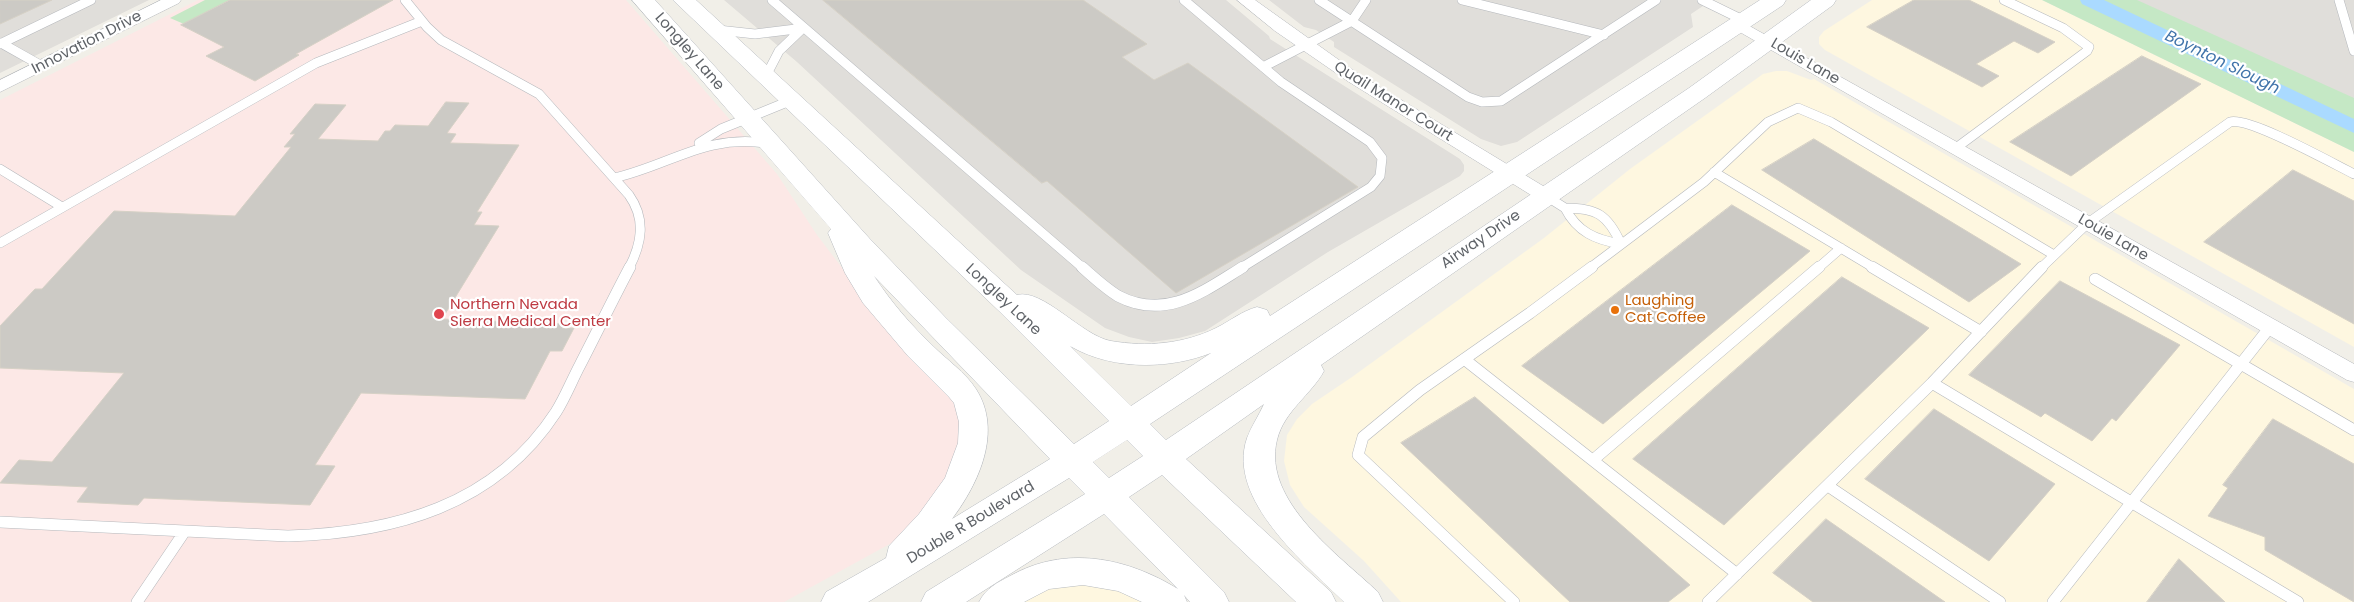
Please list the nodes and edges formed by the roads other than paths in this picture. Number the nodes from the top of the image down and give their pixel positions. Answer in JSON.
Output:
{"nodes":[{"id":1,"x":91,"y":0,"type":"edge"},
{"id":2,"x":174,"y":0,"type":"edge"},
{"id":3,"x":406,"y":0,"type":"edge"},
{"id":4,"x":643,"y":0,"type":"edge"},
{"id":5,"x":684,"y":0,"type":"edge"},
{"id":6,"x":772,"y":0,"type":"edge"},
{"id":7,"x":1184,"y":0,"type":"edge"},
{"id":8,"x":1246,"y":0,"type":"edge"},
{"id":9,"x":1319,"y":0,"type":"edge"},
{"id":10,"x":1366,"y":0,"type":"edge"},
{"id":11,"x":1462,"y":0,"type":"edge"},
{"id":12,"x":1656,"y":0,"type":"edge"},
{"id":13,"x":1702,"y":0,"type":"edge"},
{"id":14,"x":1775,"y":0,"type":"edge"},
{"id":15,"x":1825,"y":0,"type":"edge"},
{"id":16,"x":2004,"y":0,"type":"edge"},
{"id":17,"x":2339,"y":0,"type":"edge"},
{"id":18,"x":422,"y":21,"type":"junction"},
{"id":19,"x":1352,"y":21,"type":"junction"},
{"id":20,"x":1740,"y":22,"type":"junction"},
{"id":21,"x":804,"y":28,"type":"junction"},
{"id":22,"x":715,"y":29,"type":"junction"},
{"id":23,"x":1604,"y":35,"type":"junction"},
{"id":24,"x":1768,"y":41,"type":"junction"},
{"id":25,"x":0,"y":44,"type":"edge"},
{"id":26,"x":1303,"y":45,"type":"junction"},
{"id":27,"x":2354,"y":51,"type":"edge"},
{"id":28,"x":42,"y":66,"type":"junction"},
{"id":29,"x":1263,"y":67,"type":"junction"},
{"id":30,"x":766,"y":76,"type":"junction"},
{"id":31,"x":0,"y":87,"type":"edge"},
{"id":32,"x":792,"y":100,"type":"junction"},
{"id":33,"x":1872,"y":101,"type":"joint"},
{"id":34,"x":747,"y":119,"type":"junction"},
{"id":35,"x":770,"y":144,"type":"junction"},
{"id":36,"x":1956,"y":148,"type":"junction"},
{"id":37,"x":693,"y":149,"type":"junction"},
{"id":38,"x":0,"y":169,"type":"edge"},
{"id":39,"x":1714,"y":172,"type":"junction"},
{"id":40,"x":1509,"y":173,"type":"junction"},
{"id":41,"x":2354,"y":174,"type":"edge"},
{"id":42,"x":614,"y":178,"type":"junction"},
{"id":43,"x":1555,"y":202,"type":"junction"},
{"id":44,"x":62,"y":207,"type":"junction"},
{"id":45,"x":836,"y":217,"type":"junction"},
{"id":46,"x":1440,"y":218,"type":"junction"},
{"id":47,"x":2088,"y":224,"type":"junction"},
{"id":48,"x":0,"y":243,"type":"edge"},
{"id":49,"x":1621,"y":244,"type":"junction"},
{"id":50,"x":1841,"y":248,"type":"junction"},
{"id":51,"x":2054,"y":255,"type":"junction"},
{"id":52,"x":960,"y":260,"type":"junction"},
{"id":53,"x":2095,"y":279,"type":"dead end"},
{"id":54,"x":1366,"y":319,"type":"junction"},
{"id":55,"x":2270,"y":327,"type":"junction"},
{"id":56,"x":1981,"y":332,"type":"junction"},
{"id":57,"x":1464,"y":359,"type":"junction"},
{"id":58,"x":2240,"y":364,"type":"junction"},
{"id":59,"x":2354,"y":374,"type":"edge"},
{"id":60,"x":1932,"y":383,"type":"junction"},
{"id":61,"x":1131,"y":423,"type":"junction"},
{"id":62,"x":2354,"y":430,"type":"edge"},
{"id":63,"x":1164,"y":458,"type":"junction"},
{"id":64,"x":1593,"y":460,"type":"junction"},
{"id":65,"x":1072,"y":461,"type":"junction"},
{"id":66,"x":1828,"y":486,"type":"junction"},
{"id":67,"x":1108,"y":495,"type":"junction"},
{"id":68,"x":2131,"y":503,"type":"junction"},
{"id":69,"x":0,"y":522,"type":"edge"},
{"id":70,"x":185,"y":531,"type":"junction"},
{"id":71,"x":1738,"y":574,"type":"junction"},
{"id":72,"x":846,"y":597,"type":"edge"},
{"id":73,"x":137,"y":602,"type":"edge"},
{"id":74,"x":938,"y":602,"type":"edge"},
{"id":75,"x":996,"y":602,"type":"edge"},
{"id":76,"x":1170,"y":602,"type":"edge"},
{"id":77,"x":1212,"y":602,"type":"edge"},
{"id":78,"x":1319,"y":602,"type":"edge"},
{"id":79,"x":1366,"y":602,"type":"edge"},
{"id":80,"x":1514,"y":602,"type":"edge"},
{"id":81,"x":1708,"y":602,"type":"edge"},
{"id":82,"x":2000,"y":602,"type":"edge"},
{"id":83,"x":2053,"y":602,"type":"edge"},
{"id":84,"x":2298,"y":602,"type":"edge"}],
"edges":[{"from":1,"to":25,"type":"lane"},
{"from":2,"to":28,"type":"street","name":"Innovation Drive"},
{"from":3,"to":18,"type":"lane"},
{"from":4,"to":34,"type":"main road","name":"Longley Lane"},
{"from":5,"to":22,"type":"main road","name":"Longley Lane"},
{"from":6,"to":21,"type":"lane"},
{"from":7,"to":29,"type":"lane"},
{"from":8,"to":26,"type":"street","name":"Quail Manor Court"},
{"from":9,"to":19,"type":"lane"},
{"from":10,"to":19,"type":"lane"},
{"from":11,"to":23,"type":"lane"},
{"from":12,"to":23,"type":"lane"},
{"from":13,"to":20,"type":"lane"},
{"from":14,"to":20,"type":"main road"},
{"from":15,"to":24,"type":"main road","name":"Airway Drive"},
{"from":16,"to":36,"type":"lane"},
{"from":17,"to":27,"type":"lane"},
{"from":18,"to":42,"type":"lane"},
{"from":18,"to":44,"type":"lane"},
{"from":19,"to":23,"type":"lane"},
{"from":19,"to":26,"type":"lane"},
{"from":20,"to":24,"type":"street","name":"Louis Lane"},
{"from":20,"to":40,"type":"main road"},
{"from":21,"to":22,"type":"lane"},
{"from":21,"to":29,"type":"lane"},
{"from":21,"to":30,"type":"lane"},
{"from":22,"to":30,"type":"main road","name":"Longley Lane"},
{"from":24,"to":33,"type":"street","name":"Louis Lane"},
{"from":24,"to":43,"type":"main road","name":"Airway Drive"},
{"from":25,"to":28,"type":"lane"},
{"from":26,"to":29,"type":"lane"},
{"from":26,"to":40,"type":"street","name":"Quail Manor Court"},
{"from":28,"to":31,"type":"street","name":"Innovation Drive"},
{"from":30,"to":32,"type":"main road","name":"Longley Lane"},
{"from":32,"to":34,"type":"lane"},
{"from":32,"to":52,"type":"main road","name":"Longley Lane"},
{"from":33,"to":36,"type":"street","name":"Louie Lane"},
{"from":34,"to":35,"type":"main road","name":"Longley Lane"},
{"from":34,"to":37,"type":"lane"},
{"from":35,"to":37,"type":"lane"},
{"from":35,"to":45,"type":"main road","name":"Longley Lane"},
{"from":36,"to":47,"type":"street","name":"Louie Lane"},
{"from":37,"to":42,"type":"lane"},
{"from":38,"to":44,"type":"lane"},
{"from":39,"to":49,"type":"lane"},
{"from":39,"to":50,"type":"lane"},
{"from":39,"to":51,"type":"lane"},
{"from":40,"to":43,"type":"street","name":"Quail Manor Court"},
{"from":40,"to":46,"type":"main road"},
{"from":41,"to":47,"type":"lane"},
{"from":42,"to":70,"type":"lane"},
{"from":43,"to":49,"type":"lane"},
{"from":43,"to":49,"type":"lane"},
{"from":43,"to":54,"type":"main road","name":"Airway Drive"},
{"from":44,"to":48,"type":"lane"},
{"from":45,"to":65,"type":"main road","name":"Longley Lane"},
{"from":45,"to":72,"type":"main road"},
{"from":46,"to":52,"type":"main road"},
{"from":46,"to":61,"type":"main road"},
{"from":47,"to":51,"type":"lane"},
{"from":47,"to":55,"type":"street","name":"Louie Lane"},
{"from":49,"to":57,"type":"lane"},
{"from":50,"to":56,"type":"lane"},
{"from":50,"to":64,"type":"lane"},
{"from":51,"to":56,"type":"lane"},
{"from":52,"to":61,"type":"main road","name":"Longley Lane"},
{"from":53,"to":58,"type":"lane"},
{"from":54,"to":63,"type":"main road","name":"Airway Drive"},
{"from":54,"to":79,"type":"main road"},
{"from":55,"to":58,"type":"lane"},
{"from":55,"to":59,"type":"street","name":"Louie Lane"},
{"from":56,"to":60,"type":"lane"},
{"from":57,"to":64,"type":"lane"},
{"from":57,"to":80,"type":"lane"},
{"from":58,"to":62,"type":"lane"},
{"from":58,"to":68,"type":"lane"},
{"from":60,"to":66,"type":"lane"},
{"from":60,"to":68,"type":"lane"},
{"from":61,"to":63,"type":"main road","name":"Longley Lane"},
{"from":61,"to":65,"type":"main road","name":"Double R Boulevard"},
{"from":63,"to":67,"type":"main road","name":"Airway Drive"},
{"from":63,"to":78,"type":"main road","name":"Longley Lane"},
{"from":64,"to":71,"type":"lane"},
{"from":65,"to":67,"type":"main road","name":"Longley Lane"},
{"from":65,"to":72,"type":"main road","name":"Double R Boulevard"},
{"from":66,"to":71,"type":"lane"},
{"from":66,"to":82,"type":"lane"},
{"from":67,"to":74,"type":"main road"},
{"from":67,"to":77,"type":"main road","name":"Longley Lane"},
{"from":68,"to":83,"type":"lane"},
{"from":68,"to":84,"type":"lane"},
{"from":69,"to":70,"type":"lane"},
{"from":70,"to":73,"type":"lane"},
{"from":71,"to":81,"type":"lane"},
{"from":75,"to":76,"type":"main road"}]}
